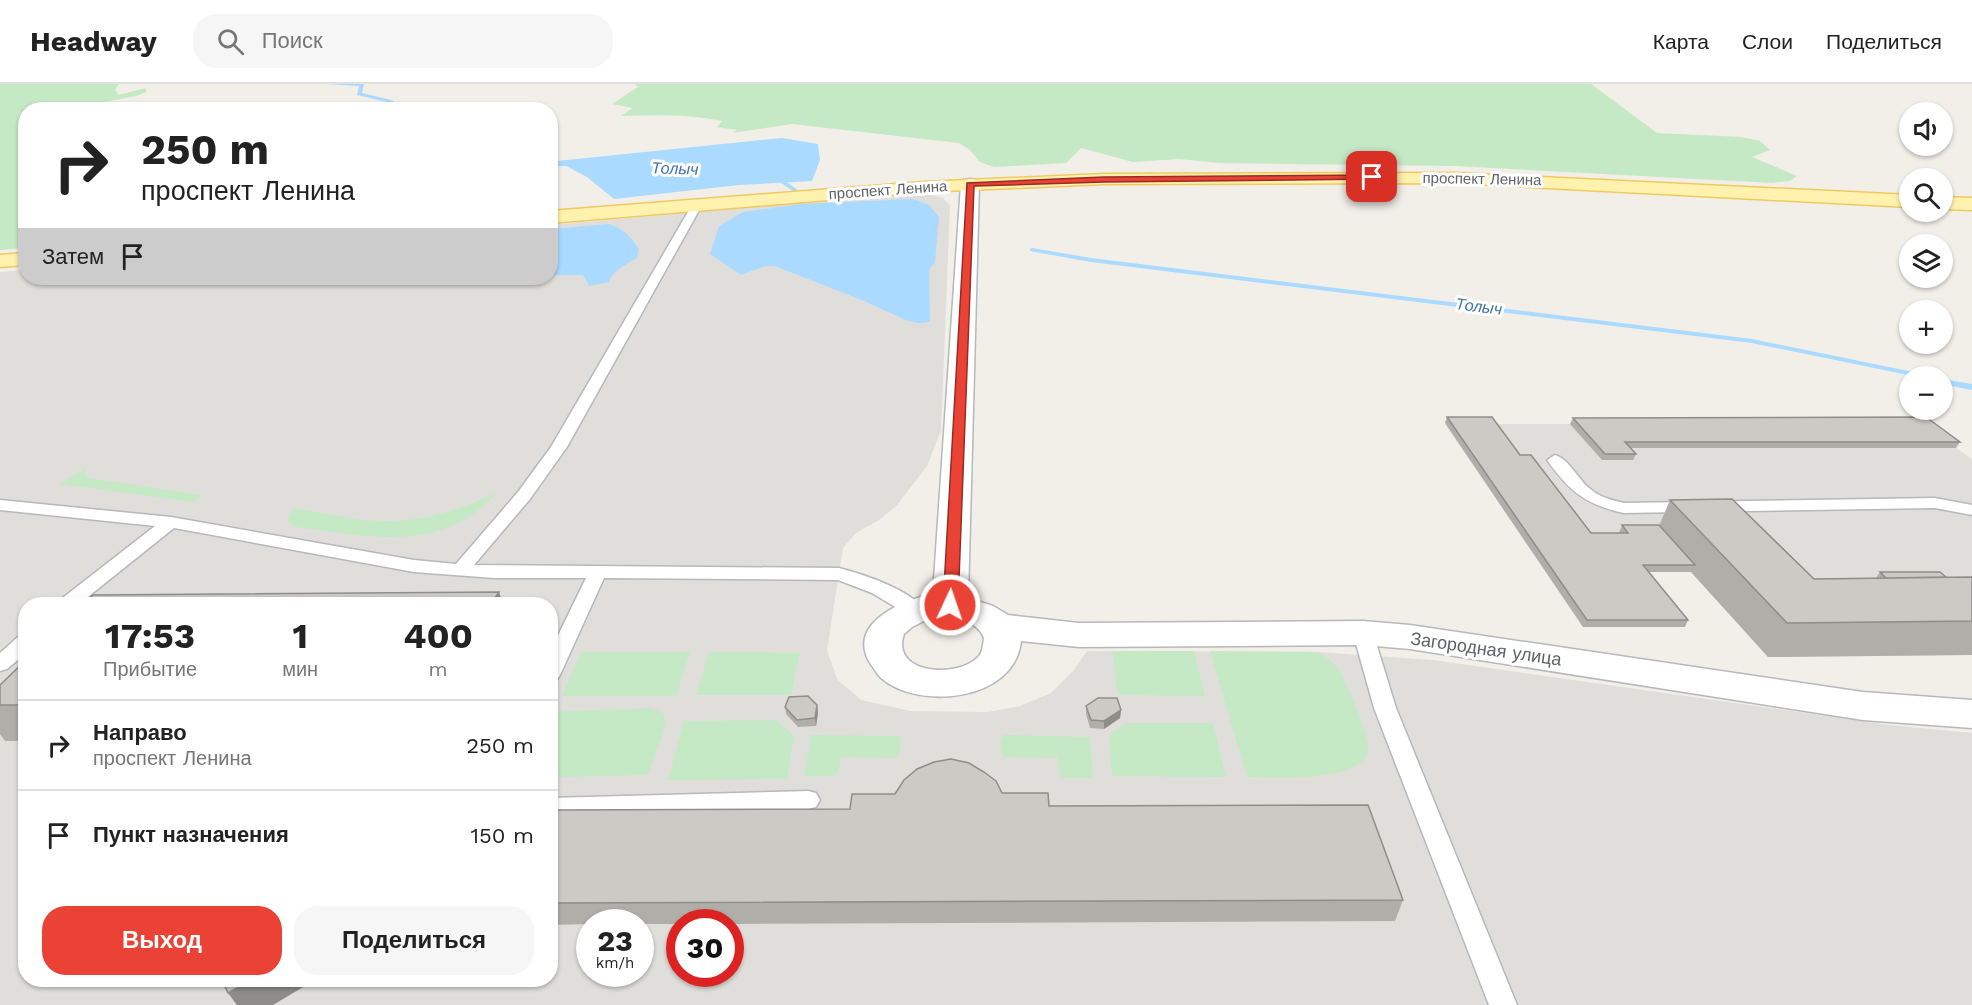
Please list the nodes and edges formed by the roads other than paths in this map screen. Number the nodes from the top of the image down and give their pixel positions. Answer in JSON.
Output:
{"nodes":[{"id":1,"x":970,"y":184,"type":"junction"},
{"id":2,"x":1899,"y":200,"type":"edge"},
{"id":3,"x":1953,"y":203,"type":"edge"},
{"id":4,"x":1972,"y":204,"type":"edge"},
{"id":5,"x":697,"y":205,"type":"junction"},
{"id":6,"x":558,"y":215,"type":"edge"},
{"id":7,"x":18,"y":260,"type":"edge"},
{"id":8,"x":0,"y":261,"type":"edge"},
{"id":9,"x":1555,"y":460,"type":"dead end"},
{"id":10,"x":0,"y":505,"type":"edge"},
{"id":11,"x":1972,"y":510,"type":"edge"},
{"id":12,"x":171,"y":522,"type":"junction"},
{"id":13,"x":460,"y":570,"type":"junction"},
{"id":14,"x":597,"y":574,"type":"junction"},
{"id":15,"x":76,"y":597,"type":"edge"},
{"id":16,"x":950,"y":605,"type":"junction"},
{"id":17,"x":914,"y":610,"type":"junction"},
{"id":18,"x":996,"y":626,"type":"junction"},
{"id":19,"x":1363,"y":633,"type":"junction"},
{"id":20,"x":18,"y":648,"type":"edge"},
{"id":21,"x":558,"y":658,"type":"edge"},
{"id":22,"x":0,"y":664,"type":"edge"},
{"id":23,"x":1972,"y":714,"type":"edge"},
{"id":24,"x":808,"y":800,"type":"dead end"},
{"id":25,"x":558,"y":807,"type":"edge"},
{"id":26,"x":1503,"y":1005,"type":"edge"}],
"edges":[{"from":1,"to":2,"type":"main road","name":"проспект Ленина"},
{"from":1,"to":5,"type":"main road","name":"проспект Ленина"},
{"from":1,"to":16,"type":"street"},
{"from":3,"to":4,"type":"main road"},
{"from":5,"to":6,"type":"main road","name":"проспект Ленина"},
{"from":5,"to":13,"type":"lane"},
{"from":7,"to":8,"type":"main road"},
{"from":9,"to":11,"type":"lane"},
{"from":10,"to":12,"type":"lane"},
{"from":12,"to":13,"type":"lane"},
{"from":12,"to":15,"type":"lane"},
{"from":13,"to":14,"type":"lane"},
{"from":14,"to":17,"type":"lane"},
{"from":14,"to":21,"type":"lane"},
{"from":16,"to":17,"type":"street"},
{"from":16,"to":18,"type":"street"},
{"from":17,"to":18,"type":"street"},
{"from":18,"to":19,"type":"street","name":"Загородная улица"},
{"from":19,"to":23,"type":"street","name":"Загородная улица"},
{"from":19,"to":26,"type":"lane"},
{"from":20,"to":22,"type":"lane"},
{"from":24,"to":25,"type":"lane"}]}
